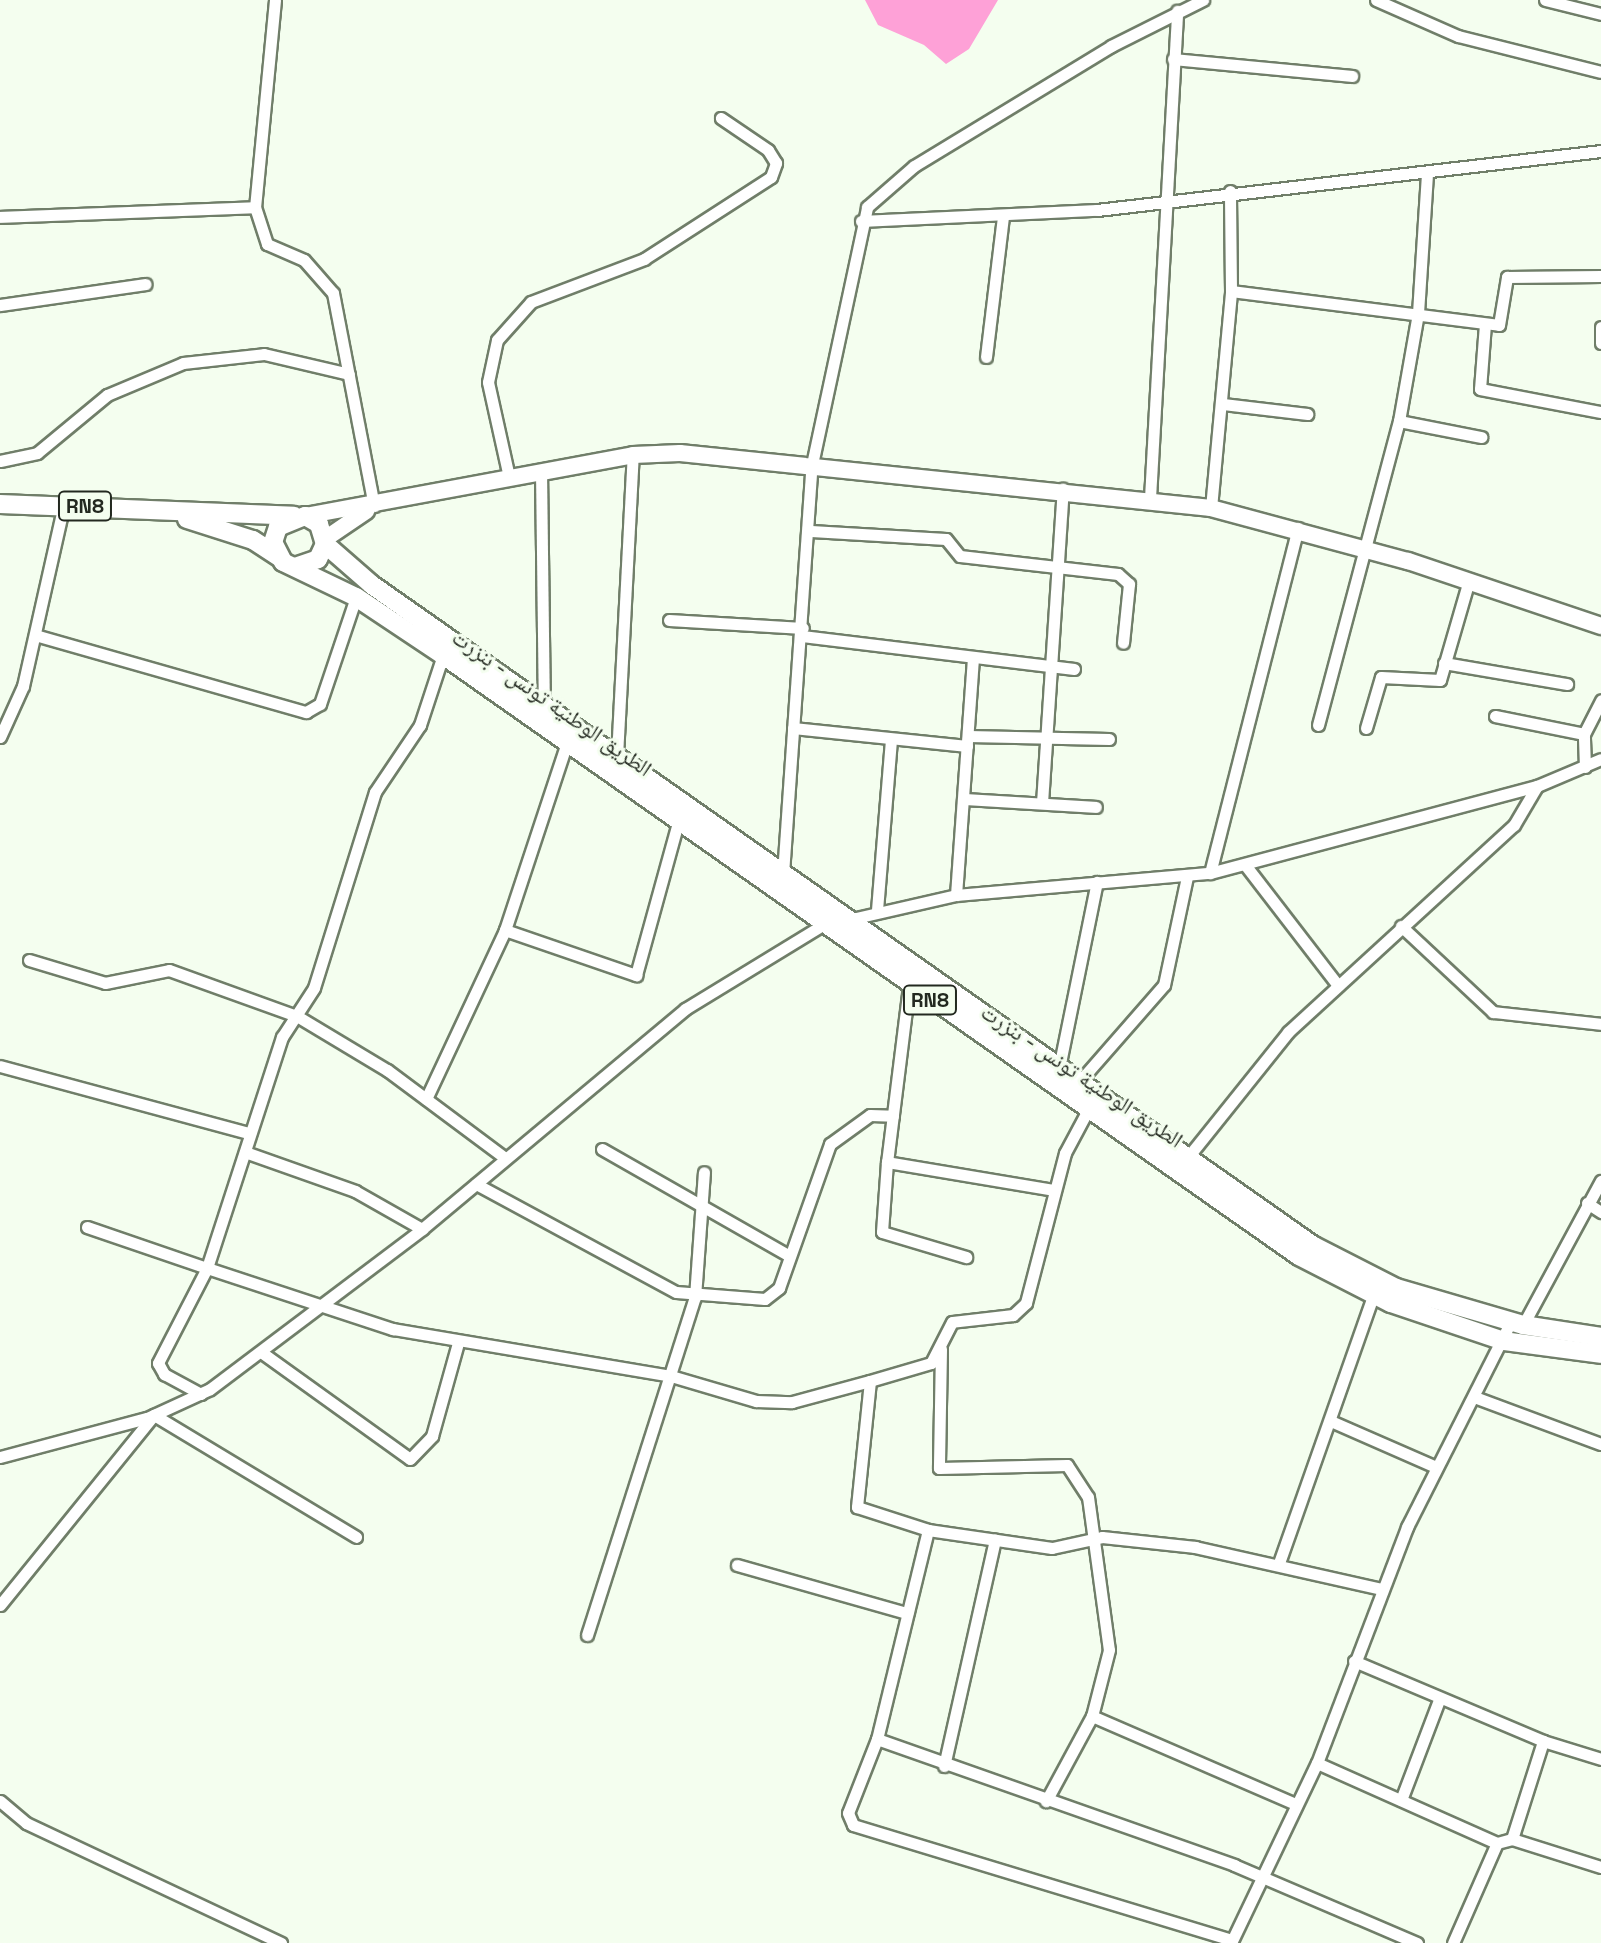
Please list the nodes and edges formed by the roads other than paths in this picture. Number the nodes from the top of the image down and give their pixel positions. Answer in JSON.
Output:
{"nodes":[{"id":1,"x":275,"y":0,"type":"edge"},
{"id":2,"x":1203,"y":0,"type":"edge"},
{"id":3,"x":1376,"y":0,"type":"edge"},
{"id":4,"x":1545,"y":0,"type":"edge"},
{"id":5,"x":1177,"y":11,"type":"junction"},
{"id":6,"x":1601,"y":14,"type":"edge"},
{"id":7,"x":1173,"y":59,"type":"junction"},
{"id":8,"x":1601,"y":72,"type":"edge"},
{"id":9,"x":1352,"y":76,"type":"dead end"},
{"id":10,"x":721,"y":118,"type":"dead end"},
{"id":11,"x":1601,"y":151,"type":"edge"},
{"id":12,"x":1427,"y":175,"type":"junction"},
{"id":13,"x":1230,"y":191,"type":"junction"},
{"id":14,"x":1164,"y":202,"type":"junction"},
{"id":15,"x":255,"y":207,"type":"junction"},
{"id":16,"x":1003,"y":216,"type":"junction"},
{"id":17,"x":0,"y":217,"type":"edge"},
{"id":18,"x":861,"y":221,"type":"junction"},
{"id":19,"x":1601,"y":276,"type":"edge"},
{"id":20,"x":145,"y":284,"type":"dead end"},
{"id":21,"x":1231,"y":291,"type":"junction"},
{"id":22,"x":0,"y":305,"type":"edge"},
{"id":23,"x":1418,"y":313,"type":"junction"},
{"id":24,"x":1485,"y":324,"type":"junction"},
{"id":25,"x":1601,"y":327,"type":"edge"},
{"id":26,"x":1601,"y":343,"type":"edge"},
{"id":27,"x":986,"y":357,"type":"dead end"},
{"id":28,"x":349,"y":374,"type":"junction"},
{"id":29,"x":1223,"y":404,"type":"junction"},
{"id":30,"x":1601,"y":412,"type":"edge"},
{"id":31,"x":1307,"y":414,"type":"dead end"},
{"id":32,"x":1399,"y":421,"type":"junction"},
{"id":33,"x":1481,"y":437,"type":"dead end"},
{"id":34,"x":633,"y":455,"type":"junction"},
{"id":35,"x":0,"y":461,"type":"edge"},
{"id":36,"x":811,"y":469,"type":"junction"},
{"id":37,"x":541,"y":470,"type":"junction"},
{"id":38,"x":509,"y":477,"type":"junction"},
{"id":39,"x":1063,"y":489,"type":"junction"},
{"id":40,"x":1150,"y":498,"type":"junction"},
{"id":41,"x":0,"y":504,"type":"edge"},
{"id":42,"x":64,"y":504,"type":"junction"},
{"id":43,"x":374,"y":506,"type":"junction"},
{"id":44,"x":1211,"y":508,"type":"junction"},
{"id":45,"x":169,"y":513,"type":"junction"},
{"id":46,"x":301,"y":516,"type":"junction"},
{"id":47,"x":1298,"y":528,"type":"junction"},
{"id":48,"x":811,"y":531,"type":"junction"},
{"id":49,"x":325,"y":541,"type":"junction"},
{"id":50,"x":1366,"y":549,"type":"junction"},
{"id":51,"x":279,"y":557,"type":"junction"},
{"id":52,"x":1060,"y":565,"type":"junction"},
{"id":53,"x":295,"y":567,"type":"junction"},
{"id":54,"x":1469,"y":580,"type":"junction"},
{"id":55,"x":356,"y":597,"type":"junction"},
{"id":56,"x":669,"y":620,"type":"dead end"},
{"id":57,"x":1601,"y":626,"type":"edge"},
{"id":58,"x":803,"y":632,"type":"junction"},
{"id":59,"x":35,"y":635,"type":"junction"},
{"id":60,"x":1123,"y":643,"type":"dead end"},
{"id":61,"x":443,"y":655,"type":"junction"},
{"id":62,"x":973,"y":659,"type":"junction"},
{"id":63,"x":1444,"y":663,"type":"junction"},
{"id":64,"x":1050,"y":666,"type":"junction"},
{"id":65,"x":1074,"y":669,"type":"dead end"},
{"id":66,"x":1567,"y":684,"type":"dead end"},
{"id":67,"x":1601,"y":700,"type":"edge"},
{"id":68,"x":544,"y":705,"type":"junction"},
{"id":69,"x":1495,"y":716,"type":"dead end"},
{"id":70,"x":1318,"y":725,"type":"dead end"},
{"id":71,"x":793,"y":728,"type":"junction"},
{"id":72,"x":1366,"y":728,"type":"dead end"},
{"id":73,"x":1584,"y":734,"type":"junction"},
{"id":74,"x":0,"y":737,"type":"edge"},
{"id":75,"x":1045,"y":738,"type":"junction"},
{"id":76,"x":1109,"y":739,"type":"dead end"},
{"id":77,"x":891,"y":741,"type":"junction"},
{"id":78,"x":968,"y":741,"type":"junction"},
{"id":79,"x":567,"y":742,"type":"junction"},
{"id":80,"x":617,"y":756,"type":"junction"},
{"id":81,"x":1601,"y":759,"type":"edge"},
{"id":82,"x":1585,"y":767,"type":"junction"},
{"id":83,"x":1537,"y":786,"type":"junction"},
{"id":84,"x":966,"y":799,"type":"junction"},
{"id":85,"x":1042,"y":803,"type":"junction"},
{"id":86,"x":1096,"y":807,"type":"dead end"},
{"id":87,"x":678,"y":822,"type":"junction"},
{"id":88,"x":1246,"y":866,"type":"junction"},
{"id":89,"x":1210,"y":873,"type":"junction"},
{"id":90,"x":783,"y":874,"type":"junction"},
{"id":91,"x":1187,"y":877,"type":"junction"},
{"id":92,"x":1097,"y":882,"type":"junction"},
{"id":93,"x":956,"y":895,"type":"junction"},
{"id":94,"x":877,"y":910,"type":"junction"},
{"id":95,"x":851,"y":919,"type":"junction"},
{"id":96,"x":823,"y":923,"type":"junction"},
{"id":97,"x":1401,"y":926,"type":"junction"},
{"id":98,"x":505,"y":930,"type":"junction"},
{"id":99,"x":29,"y":960,"type":"dead end"},
{"id":100,"x":1337,"y":984,"type":"junction"},
{"id":101,"x":909,"y":986,"type":"junction"},
{"id":102,"x":297,"y":1016,"type":"junction"},
{"id":103,"x":1601,"y":1024,"type":"edge"},
{"id":104,"x":0,"y":1066,"type":"edge"},
{"id":105,"x":1059,"y":1068,"type":"junction"},
{"id":106,"x":1079,"y":1082,"type":"junction"},
{"id":107,"x":426,"y":1099,"type":"junction"},
{"id":108,"x":1089,"y":1108,"type":"junction"},
{"id":109,"x":893,"y":1116,"type":"junction"},
{"id":110,"x":249,"y":1133,"type":"junction"},
{"id":111,"x":602,"y":1149,"type":"dead end"},
{"id":112,"x":245,"y":1152,"type":"junction"},
{"id":113,"x":1188,"y":1157,"type":"junction"},
{"id":114,"x":505,"y":1158,"type":"junction"},
{"id":115,"x":887,"y":1162,"type":"junction"},
{"id":116,"x":704,"y":1172,"type":"dead end"},
{"id":117,"x":1601,"y":1181,"type":"edge"},
{"id":118,"x":476,"y":1184,"type":"junction"},
{"id":119,"x":1054,"y":1190,"type":"junction"},
{"id":120,"x":1587,"y":1203,"type":"junction"},
{"id":121,"x":703,"y":1206,"type":"junction"},
{"id":122,"x":1601,"y":1212,"type":"edge"},
{"id":123,"x":87,"y":1227,"type":"dead end"},
{"id":124,"x":422,"y":1229,"type":"junction"},
{"id":125,"x":788,"y":1255,"type":"junction"},
{"id":126,"x":966,"y":1257,"type":"dead end"},
{"id":127,"x":207,"y":1268,"type":"junction"},
{"id":128,"x":1373,"y":1296,"type":"junction"},
{"id":129,"x":695,"y":1297,"type":"junction"},
{"id":130,"x":322,"y":1306,"type":"junction"},
{"id":131,"x":1517,"y":1323,"type":"junction"},
{"id":132,"x":1601,"y":1337,"type":"edge"},
{"id":133,"x":1504,"y":1341,"type":"junction"},
{"id":134,"x":458,"y":1343,"type":"junction"},
{"id":135,"x":941,"y":1348,"type":"junction"},
{"id":136,"x":261,"y":1352,"type":"junction"},
{"id":137,"x":1601,"y":1354,"type":"edge"},
{"id":138,"x":671,"y":1376,"type":"junction"},
{"id":139,"x":870,"y":1381,"type":"junction"},
{"id":140,"x":201,"y":1394,"type":"junction"},
{"id":141,"x":1477,"y":1398,"type":"junction"},
{"id":142,"x":154,"y":1415,"type":"junction"},
{"id":143,"x":1333,"y":1422,"type":"junction"},
{"id":144,"x":1601,"y":1444,"type":"edge"},
{"id":145,"x":0,"y":1457,"type":"edge"},
{"id":146,"x":1436,"y":1467,"type":"junction"},
{"id":147,"x":928,"y":1530,"type":"junction"},
{"id":148,"x":356,"y":1537,"type":"dead end"},
{"id":149,"x":1094,"y":1538,"type":"junction"},
{"id":150,"x":995,"y":1540,"type":"junction"},
{"id":151,"x":1279,"y":1563,"type":"junction"},
{"id":152,"x":737,"y":1565,"type":"dead end"},
{"id":153,"x":1382,"y":1589,"type":"junction"},
{"id":154,"x":0,"y":1605,"type":"edge"},
{"id":155,"x":907,"y":1613,"type":"junction"},
{"id":156,"x":587,"y":1635,"type":"dead end"},
{"id":157,"x":1354,"y":1661,"type":"junction"},
{"id":158,"x":1439,"y":1700,"type":"junction"},
{"id":159,"x":1092,"y":1716,"type":"junction"},
{"id":160,"x":877,"y":1739,"type":"junction"},
{"id":161,"x":1543,"y":1741,"type":"junction"},
{"id":162,"x":1601,"y":1759,"type":"edge"},
{"id":163,"x":1317,"y":1763,"type":"junction"},
{"id":164,"x":944,"y":1766,"type":"junction"},
{"id":165,"x":1401,"y":1800,"type":"junction"},
{"id":166,"x":0,"y":1801,"type":"edge"},
{"id":167,"x":1046,"y":1801,"type":"junction"},
{"id":168,"x":1295,"y":1804,"type":"junction"},
{"id":169,"x":1512,"y":1839,"type":"junction"},
{"id":170,"x":1497,"y":1843,"type":"junction"},
{"id":171,"x":1601,"y":1867,"type":"edge"},
{"id":172,"x":1259,"y":1875,"type":"junction"},
{"id":173,"x":1231,"y":1941,"type":"edge"},
{"id":174,"x":281,"y":1943,"type":"edge"},
{"id":175,"x":1417,"y":1943,"type":"edge"},
{"id":176,"x":1453,"y":1943,"type":"edge"}],
"edges":[{"from":1,"to":15,"type":"street"},
{"from":2,"to":5,"type":"street"},
{"from":3,"to":8,"type":"street"},
{"from":4,"to":6,"type":"street"},
{"from":5,"to":7,"type":"street"},
{"from":5,"to":18,"type":"street"},
{"from":7,"to":9,"type":"street"},
{"from":7,"to":14,"type":"street"},
{"from":10,"to":38,"type":"street"},
{"from":11,"to":12,"type":"street"},
{"from":12,"to":13,"type":"street"},
{"from":12,"to":23,"type":"street"},
{"from":13,"to":14,"type":"street"},
{"from":13,"to":21,"type":"street"},
{"from":14,"to":16,"type":"street"},
{"from":14,"to":40,"type":"street"},
{"from":15,"to":17,"type":"street"},
{"from":15,"to":28,"type":"street"},
{"from":16,"to":18,"type":"street"},
{"from":16,"to":27,"type":"street"},
{"from":18,"to":36,"type":"street"},
{"from":19,"to":24,"type":"street"},
{"from":20,"to":22,"type":"street"},
{"from":21,"to":23,"type":"street"},
{"from":21,"to":29,"type":"street"},
{"from":23,"to":24,"type":"street"},
{"from":23,"to":32,"type":"street"},
{"from":24,"to":30,"type":"street"},
{"from":25,"to":26,"type":"street"},
{"from":28,"to":35,"type":"street"},
{"from":28,"to":43,"type":"street"},
{"from":29,"to":31,"type":"street"},
{"from":29,"to":44,"type":"street"},
{"from":32,"to":33,"type":"street"},
{"from":32,"to":50,"type":"street"},
{"from":34,"to":36,"type":"street"},
{"from":34,"to":37,"type":"street"},
{"from":34,"to":80,"type":"street"},
{"from":36,"to":39,"type":"street"},
{"from":36,"to":48,"type":"street"},
{"from":37,"to":38,"type":"street"},
{"from":37,"to":68,"type":"street"},
{"from":38,"to":43,"type":"street"},
{"from":39,"to":40,"type":"street"},
{"from":39,"to":52,"type":"street"},
{"from":40,"to":44,"type":"street"},
{"from":41,"to":42,"type":"main road","number":"RN8"},
{"from":42,"to":45,"type":"main road","number":"RN8"},
{"from":42,"to":59,"type":"street"},
{"from":43,"to":46,"type":"street"},
{"from":43,"to":49,"type":"street"},
{"from":44,"to":47,"type":"street"},
{"from":45,"to":46,"type":"main road","number":"RN8"},
{"from":45,"to":51,"type":"main road","number":"RN8"},
{"from":46,"to":49,"type":"main road","number":"RN8"},
{"from":46,"to":51,"type":"main road"},
{"from":47,"to":50,"type":"street"},
{"from":47,"to":89,"type":"street"},
{"from":48,"to":52,"type":"street"},
{"from":48,"to":58,"type":"street"},
{"from":49,"to":53,"type":"main road"},
{"from":49,"to":68,"type":"main road","name":"الطريق الوطنية تونس - بنزرت","number":"RN8"},
{"from":50,"to":54,"type":"street"},
{"from":50,"to":70,"type":"street"},
{"from":51,"to":53,"type":"main road","number":"RN8"},
{"from":52,"to":60,"type":"street"},
{"from":52,"to":64,"type":"street"},
{"from":53,"to":55,"type":"main road","name":"الطريق الوطنية تونس - بنزرت","number":"RN8"},
{"from":54,"to":57,"type":"street"},
{"from":54,"to":63,"type":"street"},
{"from":55,"to":59,"type":"street"},
{"from":55,"to":61,"type":"main road","name":"الطريق الوطنية تونس - بنزرت","number":"RN8"},
{"from":56,"to":58,"type":"street"},
{"from":58,"to":62,"type":"street"},
{"from":58,"to":71,"type":"street"},
{"from":59,"to":74,"type":"street"},
{"from":61,"to":79,"type":"main road","name":"الطريق الوطنية تونس - بنزرت","number":"RN8"},
{"from":61,"to":102,"type":"street"},
{"from":62,"to":64,"type":"street"},
{"from":62,"to":78,"type":"street"},
{"from":63,"to":66,"type":"street"},
{"from":63,"to":72,"type":"street"},
{"from":64,"to":65,"type":"street"},
{"from":64,"to":75,"type":"street"},
{"from":67,"to":73,"type":"street"},
{"from":68,"to":80,"type":"main road","name":"الطريق الوطنية تونس - بنزرت","number":"RN8"},
{"from":69,"to":73,"type":"street"},
{"from":71,"to":77,"type":"street"},
{"from":71,"to":90,"type":"street"},
{"from":73,"to":82,"type":"street"},
{"from":75,"to":76,"type":"street"},
{"from":75,"to":78,"type":"street"},
{"from":75,"to":85,"type":"street"},
{"from":77,"to":78,"type":"street"},
{"from":77,"to":94,"type":"street"},
{"from":78,"to":84,"type":"street"},
{"from":79,"to":87,"type":"main road","name":"الطريق الوطنية تونس - بنزرت","number":"RN8"},
{"from":79,"to":98,"type":"street"},
{"from":80,"to":90,"type":"main road","name":"الطريق الوطنية تونس - بنزرت","number":"RN8"},
{"from":81,"to":82,"type":"street"},
{"from":82,"to":83,"type":"street"},
{"from":83,"to":88,"type":"street"},
{"from":83,"to":97,"type":"street"},
{"from":84,"to":85,"type":"street"},
{"from":84,"to":93,"type":"street"},
{"from":85,"to":86,"type":"street"},
{"from":87,"to":96,"type":"main road","name":"الطريق الوطنية تونس - بنزرت","number":"RN8"},
{"from":87,"to":98,"type":"street"},
{"from":88,"to":89,"type":"street"},
{"from":88,"to":100,"type":"street"},
{"from":89,"to":91,"type":"street"},
{"from":90,"to":95,"type":"main road","name":"الطريق الوطنية تونس - بنزرت","number":"RN8"},
{"from":91,"to":92,"type":"street"},
{"from":91,"to":106,"type":"street"},
{"from":92,"to":93,"type":"street"},
{"from":92,"to":105,"type":"street"},
{"from":93,"to":94,"type":"street"},
{"from":94,"to":95,"type":"street"},
{"from":95,"to":96,"type":"street"},
{"from":95,"to":105,"type":"main road","name":"الطريق الوطنية تونس - بنزرت","number":"RN8"},
{"from":96,"to":101,"type":"main road","name":"الطريق الوطنية تونس - بنزرت","number":"RN8"},
{"from":96,"to":114,"type":"street"},
{"from":97,"to":100,"type":"street"},
{"from":97,"to":103,"type":"street"},
{"from":98,"to":107,"type":"street"},
{"from":99,"to":102,"type":"street"},
{"from":100,"to":113,"type":"street"},
{"from":101,"to":108,"type":"main road","name":"الطريق الوطنية تونس - بنزرت","number":"RN8"},
{"from":101,"to":109,"type":"street"},
{"from":102,"to":107,"type":"street"},
{"from":102,"to":110,"type":"street"},
{"from":104,"to":110,"type":"street"},
{"from":105,"to":106,"type":"main road","name":"الطريق الوطنية تونس - بنزرت","number":"RN8"},
{"from":106,"to":113,"type":"main road","name":"الطريق الوطنية تونس - بنزرت","number":"RN8"},
{"from":107,"to":114,"type":"street"},
{"from":108,"to":119,"type":"street"},
{"from":108,"to":128,"type":"main road","name":"الطريق الوطنية تونس - بنزرت","number":"RN8"},
{"from":109,"to":115,"type":"street"},
{"from":109,"to":125,"type":"street"},
{"from":110,"to":112,"type":"street"},
{"from":111,"to":121,"type":"street"},
{"from":112,"to":124,"type":"street"},
{"from":112,"to":127,"type":"street"},
{"from":113,"to":131,"type":"main road","name":"الطريق الوطنية تونس - بنزرت","number":"RN8"},
{"from":114,"to":118,"type":"street"},
{"from":115,"to":119,"type":"street"},
{"from":115,"to":126,"type":"street"},
{"from":116,"to":121,"type":"street"},
{"from":117,"to":120,"type":"street"},
{"from":118,"to":124,"type":"street"},
{"from":118,"to":129,"type":"street"},
{"from":119,"to":135,"type":"street"},
{"from":120,"to":122,"type":"street"},
{"from":120,"to":131,"type":"street"},
{"from":121,"to":125,"type":"street"},
{"from":121,"to":129,"type":"street"},
{"from":123,"to":127,"type":"street"},
{"from":124,"to":130,"type":"street"},
{"from":125,"to":129,"type":"street"},
{"from":127,"to":130,"type":"street"},
{"from":127,"to":140,"type":"street"},
{"from":128,"to":133,"type":"main road","name":"الطريق الوطنية تونس - بنزرت","number":"RN8"},
{"from":128,"to":143,"type":"street"},
{"from":129,"to":138,"type":"street"},
{"from":130,"to":134,"type":"street"},
{"from":130,"to":136,"type":"street"},
{"from":131,"to":132,"type":"main road","name":"الطريق الوطنية تونس - بنزرت","number":"RN8"},
{"from":131,"to":133,"type":"street"},
{"from":133,"to":137,"type":"main road","name":"الطريق الوطنية تونس - بنزرت","number":"RN8"},
{"from":133,"to":141,"type":"street"},
{"from":134,"to":136,"type":"street"},
{"from":134,"to":138,"type":"street"},
{"from":135,"to":139,"type":"street"},
{"from":135,"to":149,"type":"street"},
{"from":136,"to":140,"type":"street"},
{"from":138,"to":139,"type":"street"},
{"from":138,"to":156,"type":"street"},
{"from":139,"to":147,"type":"street"},
{"from":140,"to":142,"type":"street"},
{"from":141,"to":144,"type":"street"},
{"from":141,"to":146,"type":"street"},
{"from":142,"to":145,"type":"street"},
{"from":142,"to":148,"type":"street"},
{"from":142,"to":154,"type":"street"},
{"from":143,"to":146,"type":"street"},
{"from":143,"to":151,"type":"street"},
{"from":146,"to":153,"type":"street"},
{"from":147,"to":150,"type":"street"},
{"from":147,"to":155,"type":"street"},
{"from":149,"to":150,"type":"street"},
{"from":149,"to":151,"type":"street"},
{"from":149,"to":159,"type":"street"},
{"from":150,"to":164,"type":"street"},
{"from":151,"to":153,"type":"street"},
{"from":152,"to":155,"type":"street"},
{"from":153,"to":157,"type":"street"},
{"from":155,"to":160,"type":"street"},
{"from":157,"to":158,"type":"street"},
{"from":157,"to":163,"type":"street"},
{"from":158,"to":161,"type":"street"},
{"from":158,"to":165,"type":"street"},
{"from":159,"to":167,"type":"street"},
{"from":159,"to":168,"type":"street"},
{"from":160,"to":164,"type":"street"},
{"from":160,"to":173,"type":"street"},
{"from":161,"to":162,"type":"street"},
{"from":161,"to":169,"type":"street"},
{"from":163,"to":165,"type":"street"},
{"from":163,"to":168,"type":"street"},
{"from":164,"to":167,"type":"street"},
{"from":165,"to":170,"type":"street"},
{"from":166,"to":174,"type":"street"},
{"from":167,"to":172,"type":"street"},
{"from":168,"to":172,"type":"street"},
{"from":169,"to":170,"type":"street"},
{"from":169,"to":171,"type":"street"},
{"from":170,"to":176,"type":"street"},
{"from":172,"to":173,"type":"street"},
{"from":172,"to":175,"type":"street"}]}
